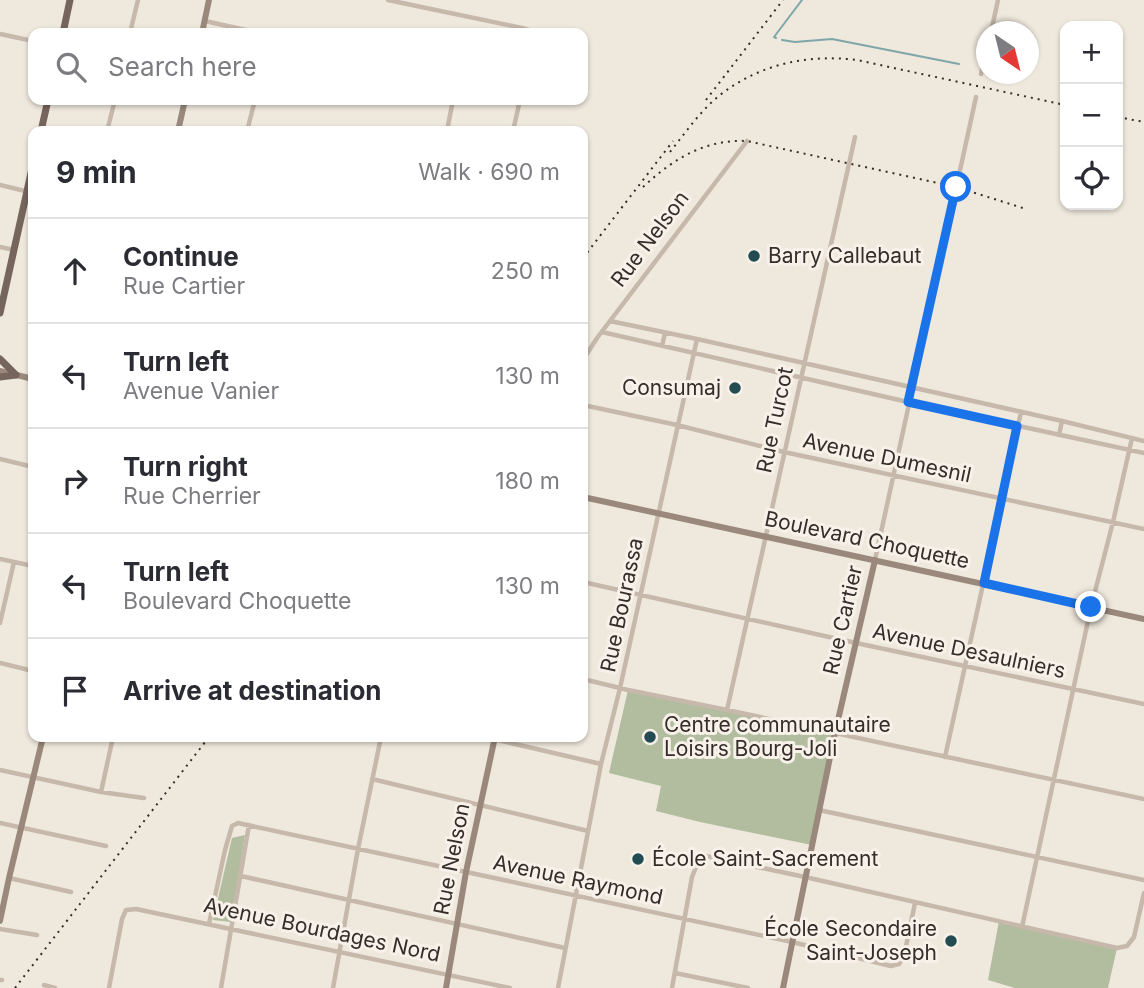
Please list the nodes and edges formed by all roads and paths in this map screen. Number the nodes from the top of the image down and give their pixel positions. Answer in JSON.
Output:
{"nodes":[{"id":1,"x":70,"y":0,"type":"edge"},
{"id":2,"x":138,"y":0,"type":"edge"},
{"id":3,"x":209,"y":0,"type":"edge"},
{"id":4,"x":388,"y":0,"type":"edge"},
{"id":5,"x":998,"y":0,"type":"edge"},
{"id":6,"x":205,"y":20,"type":"junction"},
{"id":7,"x":993,"y":21,"type":"edge"},
{"id":8,"x":64,"y":28,"type":"edge"},
{"id":9,"x":131,"y":28,"type":"edge"},
{"id":10,"x":203,"y":28,"type":"edge"},
{"id":11,"x":238,"y":28,"type":"edge"},
{"id":12,"x":522,"y":28,"type":"edge"},
{"id":13,"x":0,"y":34,"type":"edge"},
{"id":14,"x":28,"y":40,"type":"edge"},
{"id":15,"x":976,"y":97,"type":"dead end"},
{"id":16,"x":47,"y":105,"type":"edge"},
{"id":17,"x":114,"y":105,"type":"edge"},
{"id":18,"x":184,"y":105,"type":"edge"},
{"id":19,"x":254,"y":105,"type":"edge"},
{"id":20,"x":452,"y":105,"type":"edge"},
{"id":21,"x":519,"y":105,"type":"edge"},
{"id":22,"x":42,"y":126,"type":"edge"},
{"id":23,"x":108,"y":126,"type":"edge"},
{"id":24,"x":179,"y":126,"type":"edge"},
{"id":25,"x":248,"y":126,"type":"edge"},
{"id":26,"x":448,"y":126,"type":"edge"},
{"id":27,"x":514,"y":126,"type":"edge"},
{"id":28,"x":855,"y":137,"type":"dead end"},
{"id":29,"x":747,"y":141,"type":"dead end"},
{"id":30,"x":0,"y":185,"type":"edge"},
{"id":31,"x":28,"y":192,"type":"edge"},
{"id":32,"x":28,"y":200,"type":"edge"},
{"id":33,"x":0,"y":247,"type":"edge"},
{"id":34,"x":15,"y":251,"type":"junction"},
{"id":35,"x":0,"y":313,"type":"edge"},
{"id":36,"x":610,"y":321,"type":"junction"},
{"id":37,"x":602,"y":332,"type":"junction"},
{"id":38,"x":666,"y":333,"type":"junction"},
{"id":39,"x":697,"y":339,"type":"junction"},
{"id":40,"x":662,"y":346,"type":"junction"},
{"id":41,"x":588,"y":353,"type":"edge"},
{"id":42,"x":694,"y":353,"type":"junction"},
{"id":43,"x":0,"y":359,"type":"edge"},
{"id":44,"x":804,"y":364,"type":"junction"},
{"id":45,"x":0,"y":371,"type":"edge"},
{"id":46,"x":16,"y":375,"type":"junction"},
{"id":47,"x":0,"y":377,"type":"edge"},
{"id":48,"x":800,"y":377,"type":"junction"},
{"id":49,"x":28,"y":378,"type":"edge"},
{"id":50,"x":912,"y":387,"type":"junction"},
{"id":51,"x":908,"y":402,"type":"junction"},
{"id":52,"x":588,"y":405,"type":"edge"},
{"id":53,"x":1021,"y":412,"type":"junction"},
{"id":54,"x":1062,"y":421,"type":"junction"},
{"id":55,"x":677,"y":425,"type":"junction"},
{"id":56,"x":1017,"y":426,"type":"junction"},
{"id":57,"x":1059,"y":435,"type":"junction"},
{"id":58,"x":1132,"y":438,"type":"junction"},
{"id":59,"x":1144,"y":441,"type":"edge"},
{"id":60,"x":1129,"y":449,"type":"junction"},
{"id":61,"x":784,"y":452,"type":"junction"},
{"id":62,"x":1144,"y":453,"type":"edge"},
{"id":63,"x":0,"y":459,"type":"edge"},
{"id":64,"x":28,"y":464,"type":"edge"},
{"id":65,"x":893,"y":475,"type":"junction"},
{"id":66,"x":588,"y":498,"type":"edge"},
{"id":67,"x":1002,"y":498,"type":"junction"},
{"id":68,"x":658,"y":513,"type":"junction"},
{"id":69,"x":1113,"y":522,"type":"junction"},
{"id":70,"x":1144,"y":528,"type":"edge"},
{"id":71,"x":766,"y":536,"type":"junction"},
{"id":72,"x":0,"y":559,"type":"edge"},
{"id":73,"x":875,"y":560,"type":"junction"},
{"id":74,"x":15,"y":562,"type":"junction"},
{"id":75,"x":28,"y":565,"type":"edge"},
{"id":76,"x":588,"y":583,"type":"edge"},
{"id":77,"x":984,"y":583,"type":"junction"},
{"id":78,"x":640,"y":594,"type":"junction"},
{"id":79,"x":1091,"y":607,"type":"junction"},
{"id":80,"x":749,"y":618,"type":"junction"},
{"id":81,"x":1144,"y":619,"type":"edge"},
{"id":82,"x":0,"y":623,"type":"edge"},
{"id":83,"x":856,"y":643,"type":"junction"},
{"id":84,"x":0,"y":663,"type":"edge"},
{"id":85,"x":965,"y":666,"type":"junction"},
{"id":86,"x":28,"y":670,"type":"edge"},
{"id":87,"x":588,"y":680,"type":"edge"},
{"id":88,"x":620,"y":688,"type":"junction"},
{"id":89,"x":1073,"y":689,"type":"junction"},
{"id":90,"x":1144,"y":704,"type":"edge"},
{"id":91,"x":727,"y":710,"type":"junction"},
{"id":92,"x":835,"y":733,"type":"junction"},
{"id":93,"x":42,"y":742,"type":"edge"},
{"id":94,"x":112,"y":742,"type":"edge"},
{"id":95,"x":381,"y":742,"type":"edge"},
{"id":96,"x":494,"y":742,"type":"edge"},
{"id":97,"x":511,"y":742,"type":"edge"},
{"id":98,"x":945,"y":757,"type":"junction"},
{"id":99,"x":601,"y":764,"type":"junction"},
{"id":100,"x":0,"y":770,"type":"edge"},
{"id":101,"x":33,"y":777,"type":"junction"},
{"id":102,"x":372,"y":779,"type":"junction"},
{"id":103,"x":1054,"y":781,"type":"junction"},
{"id":104,"x":101,"y":792,"type":"junction"},
{"id":105,"x":144,"y":798,"type":"dead end"},
{"id":106,"x":1144,"y":799,"type":"edge"},
{"id":107,"x":480,"y":806,"type":"junction"},
{"id":108,"x":819,"y":810,"type":"junction"},
{"id":109,"x":0,"y":823,"type":"edge"},
{"id":110,"x":249,"y":825,"type":"junction"},
{"id":111,"x":20,"y":828,"type":"junction"},
{"id":112,"x":588,"y":831,"type":"junction"},
{"id":113,"x":106,"y":846,"type":"dead end"},
{"id":114,"x":358,"y":849,"type":"junction"},
{"id":115,"x":1037,"y":858,"type":"junction"},
{"id":116,"x":466,"y":872,"type":"junction"},
{"id":117,"x":0,"y":876,"type":"edge"},
{"id":118,"x":241,"y":876,"type":"junction"},
{"id":119,"x":805,"y":877,"type":"junction"},
{"id":120,"x":9,"y":878,"type":"junction"},
{"id":121,"x":1144,"y":880,"type":"edge"},
{"id":122,"x":71,"y":892,"type":"dead end"},
{"id":123,"x":1144,"y":893,"type":"edge"},
{"id":124,"x":576,"y":895,"type":"junction"},
{"id":125,"x":349,"y":900,"type":"junction"},
{"id":126,"x":915,"y":903,"type":"junction"},
{"id":127,"x":685,"y":919,"type":"junction"},
{"id":128,"x":0,"y":921,"type":"edge"},
{"id":129,"x":209,"y":924,"type":"junction"},
{"id":130,"x":457,"y":924,"type":"junction"},
{"id":131,"x":1022,"y":927,"type":"junction"},
{"id":132,"x":0,"y":929,"type":"edge"},
{"id":133,"x":231,"y":929,"type":"junction"},
{"id":134,"x":37,"y":935,"type":"dead end"},
{"id":135,"x":792,"y":942,"type":"junction"},
{"id":136,"x":565,"y":948,"type":"junction"},
{"id":137,"x":340,"y":951,"type":"junction"},
{"id":138,"x":675,"y":973,"type":"junction"},
{"id":139,"x":449,"y":974,"type":"junction"},
{"id":140,"x":44,"y":985,"type":"dead end"},
{"id":141,"x":55,"y":988,"type":"edge"},
{"id":142,"x":109,"y":988,"type":"edge"},
{"id":143,"x":220,"y":988,"type":"edge"},
{"id":144,"x":333,"y":988,"type":"edge"},
{"id":145,"x":446,"y":988,"type":"edge"},
{"id":146,"x":510,"y":988,"type":"edge"},
{"id":147,"x":558,"y":988,"type":"edge"},
{"id":148,"x":672,"y":988,"type":"edge"},
{"id":149,"x":748,"y":988,"type":"edge"},
{"id":150,"x":783,"y":988,"type":"edge"}],
"edges":[{"from":1,"to":8,"type":"main road"},
{"from":2,"to":9,"type":"street"},
{"from":3,"to":6,"type":"street"},
{"from":4,"to":12,"type":"street"},
{"from":5,"to":7,"type":"street"},
{"from":6,"to":10,"type":"street"},
{"from":6,"to":11,"type":"street"},
{"from":13,"to":14,"type":"street"},
{"from":15,"to":50,"type":"street","name":"Rue Cartier"},
{"from":16,"to":22,"type":"main road"},
{"from":17,"to":23,"type":"street"},
{"from":18,"to":24,"type":"street"},
{"from":19,"to":25,"type":"street"},
{"from":20,"to":26,"type":"street"},
{"from":21,"to":27,"type":"street"},
{"from":28,"to":44,"type":"street","name":"Rue Turcot"},
{"from":29,"to":36,"type":"street","name":"Rue Nelson"},
{"from":30,"to":31,"type":"street"},
{"from":32,"to":34,"type":"main road"},
{"from":33,"to":34,"type":"street"},
{"from":34,"to":35,"type":"main road"},
{"from":36,"to":37,"type":"street","name":"Rue Nelson"},
{"from":36,"to":38,"type":"street"},
{"from":37,"to":40,"type":"street"},
{"from":37,"to":41,"type":"street","name":"Rue Nelson"},
{"from":38,"to":39,"type":"street"},
{"from":38,"to":40,"type":"street"},
{"from":39,"to":42,"type":"street","name":"Rue Bourassa"},
{"from":39,"to":44,"type":"street"},
{"from":40,"to":42,"type":"street"},
{"from":42,"to":48,"type":"street"},
{"from":42,"to":55,"type":"street","name":"Rue Bourassa"},
{"from":43,"to":46,"type":"main road"},
{"from":44,"to":48,"type":"street","name":"Rue Turcot"},
{"from":44,"to":50,"type":"street"},
{"from":45,"to":46,"type":"street"},
{"from":46,"to":47,"type":"main road"},
{"from":46,"to":49,"type":"street"},
{"from":48,"to":51,"type":"street"},
{"from":48,"to":61,"type":"street","name":"Rue Turcot"},
{"from":50,"to":51,"type":"street","name":"Rue Cartier"},
{"from":50,"to":53,"type":"street"},
{"from":51,"to":56,"type":"street"},
{"from":51,"to":65,"type":"street","name":"Rue Cartier"},
{"from":52,"to":55,"type":"street","name":"Avenue Dumesnil"},
{"from":53,"to":54,"type":"street"},
{"from":53,"to":56,"type":"street"},
{"from":54,"to":57,"type":"street"},
{"from":54,"to":58,"type":"street"},
{"from":55,"to":61,"type":"street","name":"Avenue Dumesnil"},
{"from":55,"to":68,"type":"street","name":"Rue Bourassa"},
{"from":56,"to":57,"type":"street"},
{"from":56,"to":67,"type":"street"},
{"from":57,"to":60,"type":"street"},
{"from":58,"to":59,"type":"street"},
{"from":58,"to":60,"type":"street"},
{"from":60,"to":62,"type":"street"},
{"from":60,"to":69,"type":"street"},
{"from":61,"to":65,"type":"street","name":"Avenue Dumesnil"},
{"from":61,"to":71,"type":"street","name":"Rue Turcot"},
{"from":63,"to":64,"type":"street"},
{"from":65,"to":67,"type":"street","name":"Avenue Dumesnil"},
{"from":65,"to":73,"type":"street","name":"Rue Cartier"},
{"from":66,"to":68,"type":"street","name":"Boulevard Choquette"},
{"from":67,"to":69,"type":"street","name":"Avenue Dumesnil"},
{"from":67,"to":77,"type":"street"},
{"from":68,"to":71,"type":"street","name":"Boulevard Choquette"},
{"from":68,"to":78,"type":"street","name":"Rue Bourassa"},
{"from":69,"to":70,"type":"street","name":"Avenue Dumesnil"},
{"from":69,"to":79,"type":"street"},
{"from":71,"to":73,"type":"street","name":"Boulevard Choquette"},
{"from":71,"to":80,"type":"street","name":"Rue Turcot"},
{"from":72,"to":74,"type":"street"},
{"from":73,"to":77,"type":"street","name":"Boulevard Choquette"},
{"from":73,"to":83,"type":"street","name":"Rue Cartier"},
{"from":74,"to":75,"type":"street"},
{"from":74,"to":82,"type":"street"},
{"from":76,"to":78,"type":"street","name":"Avenue Desaulniers"},
{"from":77,"to":79,"type":"street","name":"Boulevard Choquette"},
{"from":77,"to":85,"type":"street"},
{"from":78,"to":80,"type":"street","name":"Avenue Desaulniers"},
{"from":78,"to":88,"type":"street","name":"Rue Bourassa"},
{"from":79,"to":81,"type":"street","name":"Boulevard Choquette"},
{"from":79,"to":89,"type":"street"},
{"from":80,"to":83,"type":"street","name":"Avenue Desaulniers"},
{"from":80,"to":91,"type":"street","name":"Rue Turcot"},
{"from":83,"to":85,"type":"street","name":"Avenue Desaulniers"},
{"from":83,"to":92,"type":"street","name":"Rue Cartier"},
{"from":84,"to":86,"type":"street"},
{"from":85,"to":89,"type":"street","name":"Avenue Desaulniers"},
{"from":85,"to":98,"type":"street"},
{"from":87,"to":88,"type":"street"},
{"from":88,"to":91,"type":"street"},
{"from":88,"to":99,"type":"street","name":"Rue Bourassa"},
{"from":89,"to":90,"type":"street","name":"Avenue Desaulniers"},
{"from":89,"to":103,"type":"street"},
{"from":91,"to":92,"type":"street"},
{"from":92,"to":98,"type":"street"},
{"from":92,"to":108,"type":"street","name":"Rue Cartier"},
{"from":93,"to":101,"type":"street"},
{"from":94,"to":104,"type":"street"},
{"from":95,"to":102,"type":"street"},
{"from":96,"to":107,"type":"street","name":"Rue Nelson"},
{"from":97,"to":99,"type":"street"},
{"from":98,"to":103,"type":"street"},
{"from":99,"to":112,"type":"street","name":"Rue Bourassa"},
{"from":100,"to":101,"type":"street"},
{"from":101,"to":104,"type":"street"},
{"from":101,"to":111,"type":"street"},
{"from":102,"to":107,"type":"street"},
{"from":102,"to":114,"type":"street"},
{"from":103,"to":106,"type":"street"},
{"from":103,"to":115,"type":"street"},
{"from":104,"to":105,"type":"street"},
{"from":107,"to":112,"type":"street"},
{"from":107,"to":116,"type":"street","name":"Rue Nelson"},
{"from":108,"to":115,"type":"street"},
{"from":108,"to":119,"type":"street","name":"Rue Cartier"},
{"from":109,"to":111,"type":"street"},
{"from":110,"to":114,"type":"street","name":"Avenue Raymond"},
{"from":110,"to":118,"type":"street"},
{"from":110,"to":129,"type":"street"},
{"from":111,"to":113,"type":"street"},
{"from":111,"to":120,"type":"street"},
{"from":112,"to":124,"type":"street","name":"Rue Bourassa"},
{"from":114,"to":116,"type":"street","name":"Avenue Raymond"},
{"from":114,"to":125,"type":"street"},
{"from":115,"to":121,"type":"street"},
{"from":115,"to":131,"type":"street"},
{"from":116,"to":124,"type":"street","name":"Avenue Raymond"},
{"from":116,"to":130,"type":"street","name":"Rue Nelson"},
{"from":117,"to":120,"type":"street"},
{"from":118,"to":125,"type":"street"},
{"from":118,"to":133,"type":"street"},
{"from":119,"to":126,"type":"street"},
{"from":119,"to":127,"type":"street"},
{"from":119,"to":135,"type":"street","name":"Rue Cartier"},
{"from":120,"to":122,"type":"street"},
{"from":120,"to":128,"type":"street"},
{"from":123,"to":131,"type":"street"},
{"from":124,"to":127,"type":"street","name":"Avenue Raymond"},
{"from":124,"to":136,"type":"street","name":"Rue Bourassa"},
{"from":125,"to":130,"type":"street"},
{"from":125,"to":137,"type":"street"},
{"from":126,"to":131,"type":"street"},
{"from":126,"to":135,"type":"street","name":"Avenue Raymond"},
{"from":127,"to":135,"type":"street","name":"Avenue Raymond"},
{"from":127,"to":138,"type":"street"},
{"from":129,"to":133,"type":"street","name":"Avenue Bourdages Nord"},
{"from":129,"to":142,"type":"street","name":"Avenue Bourdages Nord"},
{"from":130,"to":136,"type":"street"},
{"from":130,"to":139,"type":"street","name":"Rue Nelson"},
{"from":132,"to":134,"type":"street"},
{"from":133,"to":137,"type":"street","name":"Avenue Bourdages Nord"},
{"from":133,"to":143,"type":"street"},
{"from":135,"to":150,"type":"street","name":"Rue Cartier"},
{"from":136,"to":147,"type":"street","name":"Rue Bourassa"},
{"from":137,"to":139,"type":"street","name":"Avenue Bourdages Nord"},
{"from":137,"to":144,"type":"street"},
{"from":138,"to":148,"type":"street"},
{"from":138,"to":149,"type":"street"},
{"from":139,"to":145,"type":"street","name":"Rue Nelson"},
{"from":139,"to":146,"type":"street","name":"Avenue Bourdages Nord"},
{"from":140,"to":141,"type":"street"}]}
